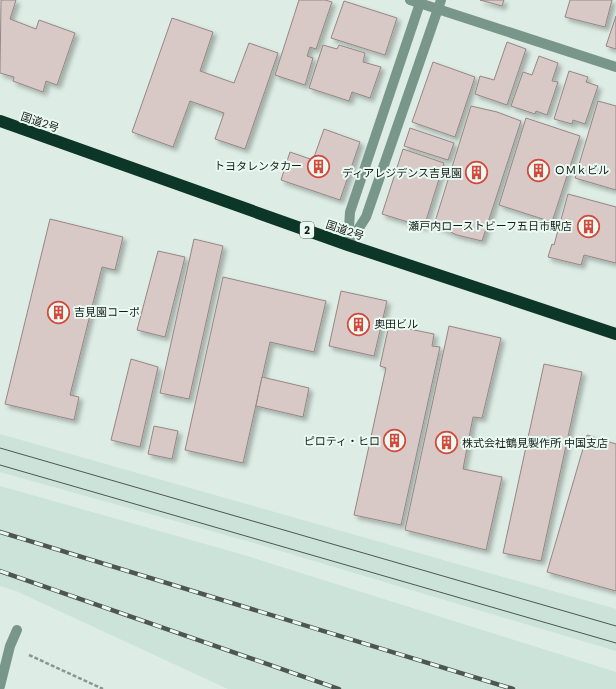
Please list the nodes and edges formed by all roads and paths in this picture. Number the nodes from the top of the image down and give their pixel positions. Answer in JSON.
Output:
{"nodes":[{"id":1,"x":410,"y":0,"type":"edge"},
{"id":2,"x":421,"y":1,"type":"edge"},
{"id":3,"x":440,"y":4,"type":"edge"},
{"id":4,"x":616,"y":67,"type":"edge"},
{"id":5,"x":0,"y":122,"type":"edge"},
{"id":6,"x":348,"y":244,"type":"junction"},
{"id":7,"x":616,"y":334,"type":"edge"},
{"id":8,"x":17,"y":630,"type":"dead end"},
{"id":9,"x":10,"y":646,"type":"junction"},
{"id":10,"x":0,"y":686,"type":"edge"},
{"id":11,"x":103,"y":689,"type":"edge"}],
"edges":[{"from":1,"to":2,"type":"street"},
{"from":2,"to":3,"type":"street"},
{"from":2,"to":6,"type":"street"},
{"from":3,"to":4,"type":"street"},
{"from":3,"to":6,"type":"street"},
{"from":5,"to":6,"type":"highway","name":"国道2号","number":"2"},
{"from":6,"to":7,"type":"highway","name":"国道2号","number":"2"},
{"from":8,"to":9,"type":"street"},
{"from":9,"to":10,"type":"street"},
{"from":9,"to":11,"type":"path"}]}
